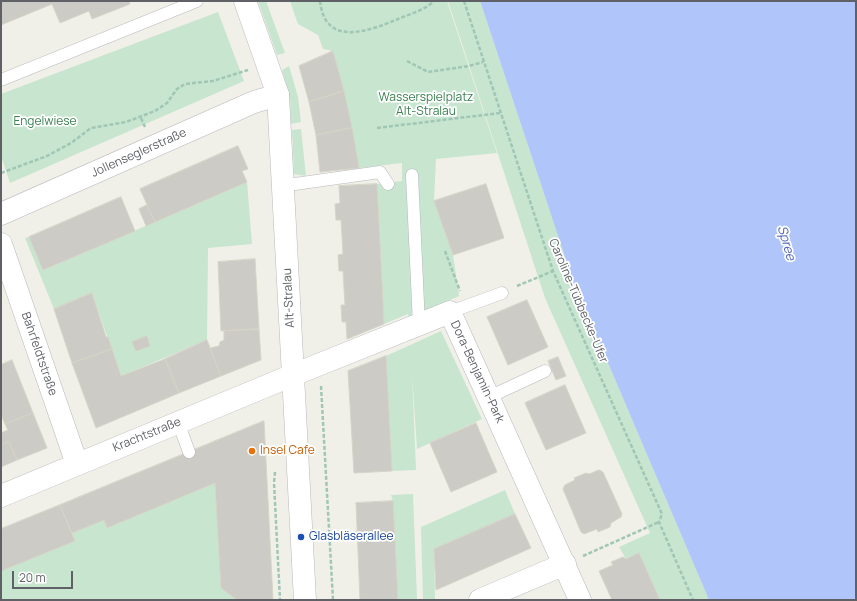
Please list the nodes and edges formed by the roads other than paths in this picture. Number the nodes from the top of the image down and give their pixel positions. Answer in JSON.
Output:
{"nodes":[{"id":1,"x":197,"y":1,"type":"edge"},
{"id":2,"x":245,"y":1,"type":"edge"},
{"id":3,"x":1,"y":80,"type":"edge"},
{"id":4,"x":278,"y":95,"type":"junction"},
{"id":5,"x":412,"y":175,"type":"dead end"},
{"id":6,"x":283,"y":184,"type":"junction"},
{"id":7,"x":388,"y":184,"type":"dead end"},
{"id":8,"x":1,"y":214,"type":"edge"},
{"id":9,"x":1,"y":244,"type":"edge"},
{"id":10,"x":502,"y":293,"type":"road end"},
{"id":11,"x":458,"y":309,"type":"junction"},
{"id":12,"x":419,"y":325,"type":"junction"},
{"id":13,"x":546,"y":371,"type":"dead end"},
{"id":14,"x":293,"y":375,"type":"junction"},
{"id":15,"x":489,"y":397,"type":"junction"},
{"id":16,"x":178,"y":422,"type":"junction"},
{"id":17,"x":189,"y":452,"type":"dead end"},
{"id":18,"x":77,"y":464,"type":"junction"},
{"id":19,"x":1,"y":496,"type":"edge"},
{"id":20,"x":565,"y":564,"type":"junction"},
{"id":21,"x":305,"y":600,"type":"edge"},
{"id":22,"x":480,"y":600,"type":"edge"},
{"id":23,"x":580,"y":600,"type":"edge"}],
"edges":[{"from":1,"to":3,"type":"lane"},
{"from":2,"to":4,"type":"street","name":"Alt-Stralau"},
{"from":4,"to":6,"type":"street","name":"Alt-Stralau"},
{"from":4,"to":8,"type":"street","name":"Jollenseglerstraße"},
{"from":5,"to":12,"type":"lane"},
{"from":6,"to":7,"type":"lane"},
{"from":6,"to":14,"type":"street","name":"Alt-Stralau"},
{"from":9,"to":18,"type":"street","name":"Bahrfeldtstraße"},
{"from":10,"to":11,"type":"lane"},
{"from":11,"to":12,"type":"street","name":"Dora-Benjamin-Park"},
{"from":11,"to":15,"type":"street","name":"Dora-Benjamin-Park"},
{"from":12,"to":14,"type":"street","name":"Dora-Benjamin-Park"},
{"from":13,"to":15,"type":"lane"},
{"from":14,"to":16,"type":"street","name":"Krachtstraße"},
{"from":14,"to":21,"type":"street","name":"Alt-Stralau"},
{"from":15,"to":20,"type":"street","name":"Dora-Benjamin-Park"},
{"from":16,"to":17,"type":"lane"},
{"from":16,"to":18,"type":"street","name":"Krachtstraße"},
{"from":18,"to":19,"type":"street","name":"Krachtstraße"},
{"from":20,"to":22,"type":"street"},
{"from":20,"to":23,"type":"street","name":"Dora-Benjamin-Park"}]}
